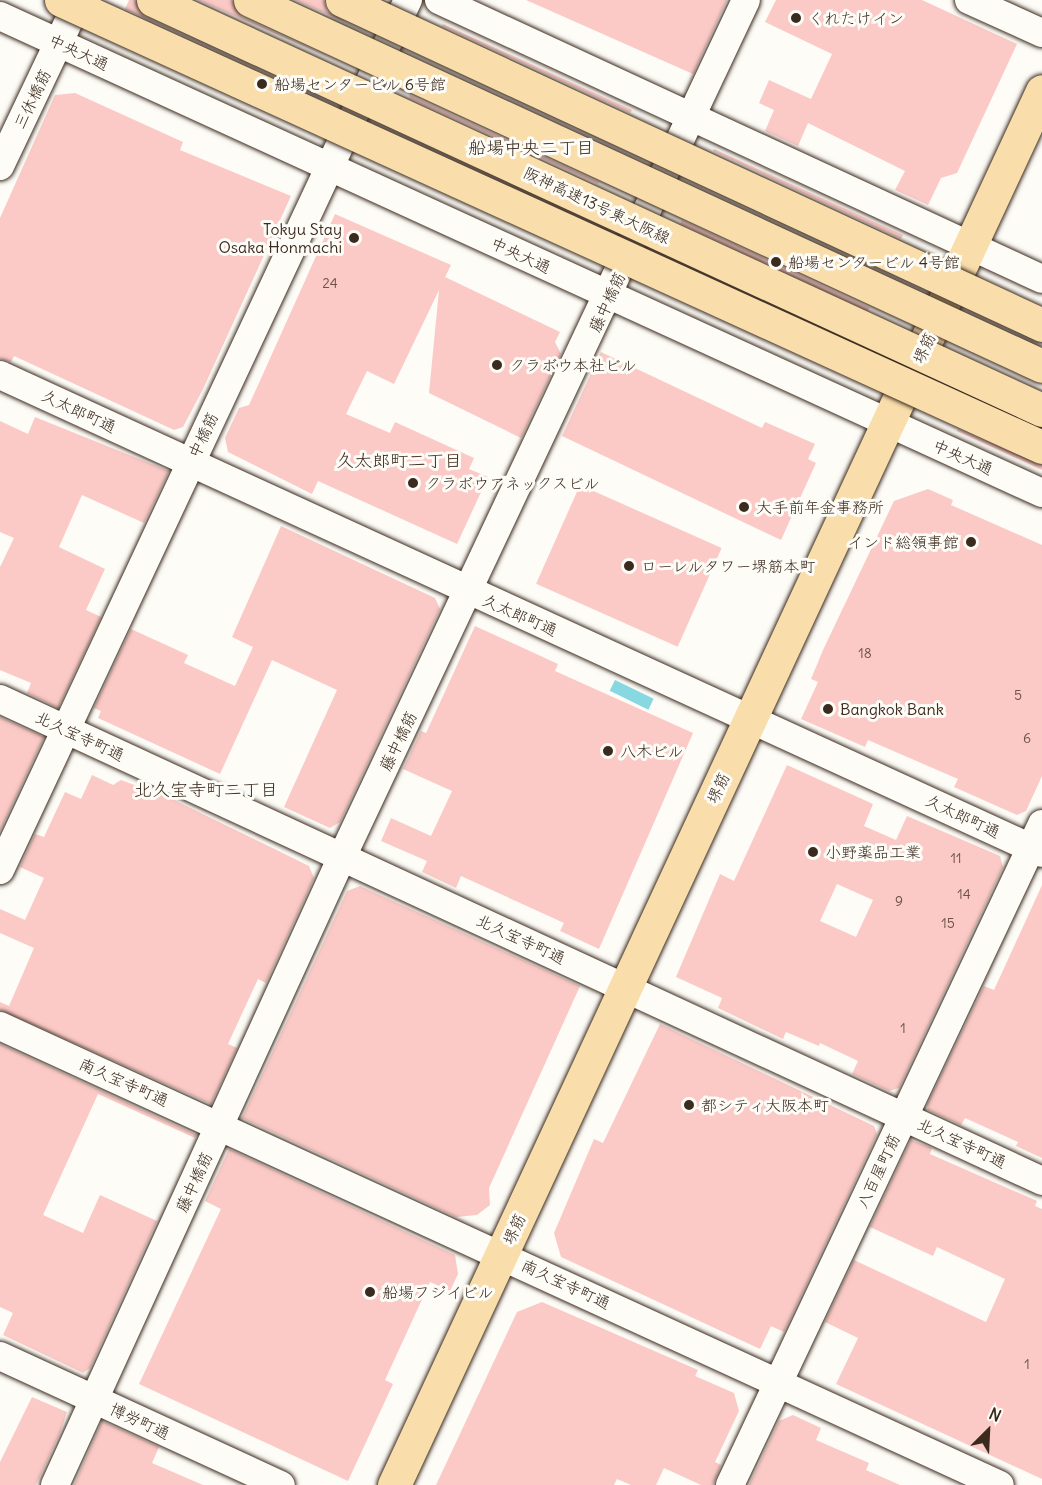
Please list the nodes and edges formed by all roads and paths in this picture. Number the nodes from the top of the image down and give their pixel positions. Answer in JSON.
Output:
{"nodes":[{"id":1,"x":62,"y":0,"type":"edge"},
{"id":2,"x":79,"y":0,"type":"edge"},
{"id":3,"x":153,"y":0,"type":"edge"},
{"id":4,"x":250,"y":0,"type":"edge"},
{"id":5,"x":342,"y":0,"type":"edge"},
{"id":6,"x":408,"y":0,"type":"edge"},
{"id":7,"x":439,"y":0,"type":"edge"},
{"id":8,"x":746,"y":0,"type":"edge"},
{"id":9,"x":969,"y":0,"type":"edge"},
{"id":10,"x":0,"y":16,"type":"edge"},
{"id":11,"x":1042,"y":33,"type":"edge"},
{"id":12,"x":59,"y":43,"type":"junction"},
{"id":13,"x":1042,"y":91,"type":"edge"},
{"id":14,"x":692,"y":118,"type":"junction"},
{"id":15,"x":0,"y":166,"type":"edge"},
{"id":16,"x":330,"y":167,"type":"junction"},
{"id":17,"x":971,"y":246,"type":"junction"},
{"id":18,"x":1042,"y":279,"type":"edge"},
{"id":19,"x":610,"y":296,"type":"junction"},
{"id":20,"x":1042,"y":325,"type":"edge"},
{"id":21,"x":1042,"y":366,"type":"edge"},
{"id":22,"x":0,"y":375,"type":"edge"},
{"id":23,"x":1042,"y":410,"type":"edge"},
{"id":24,"x":889,"y":424,"type":"junction"},
{"id":25,"x":1042,"y":447,"type":"edge"},
{"id":26,"x":190,"y":462,"type":"junction"},
{"id":27,"x":1042,"y":493,"type":"edge"},
{"id":28,"x":469,"y":592,"type":"junction"},
{"id":29,"x":0,"y":699,"type":"edge"},
{"id":30,"x":751,"y":719,"type":"junction"},
{"id":31,"x":66,"y":729,"type":"junction"},
{"id":32,"x":1038,"y":842,"type":"edge"},
{"id":33,"x":342,"y":857,"type":"junction"},
{"id":34,"x":0,"y":870,"type":"edge"},
{"id":35,"x":625,"y":987,"type":"junction"},
{"id":36,"x":0,"y":1026,"type":"edge"},
{"id":37,"x":904,"y":1116,"type":"junction"},
{"id":38,"x":220,"y":1125,"type":"junction"},
{"id":39,"x":1042,"y":1181,"type":"edge"},
{"id":40,"x":502,"y":1254,"type":"junction"},
{"id":41,"x":0,"y":1356,"type":"edge"},
{"id":42,"x":779,"y":1383,"type":"junction"},
{"id":43,"x":94,"y":1400,"type":"junction"},
{"id":44,"x":55,"y":1485,"type":"edge"},
{"id":45,"x":281,"y":1485,"type":"edge"},
{"id":46,"x":394,"y":1485,"type":"edge"},
{"id":47,"x":730,"y":1485,"type":"edge"},
{"id":48,"x":1000,"y":1485,"type":"edge"}],
"edges":[{"from":1,"to":25,"type":"main road","bridge":true},
{"from":2,"to":12,"type":"street","name":"三休橋筋"},
{"from":3,"to":23,"type":"main road","name":"阪神高速13号東大阪線","bridge":true},
{"from":4,"to":21,"type":"main road","bridge":true},
{"from":5,"to":20,"type":"main road","bridge":true},
{"from":6,"to":16,"type":"street","name":"中橋筋"},
{"from":7,"to":14,"type":"street"},
{"from":8,"to":14,"type":"street","name":"藤中橋筋"},
{"from":9,"to":11,"type":"street"},
{"from":10,"to":12,"type":"street","name":"中央大通"},
{"from":12,"to":15,"type":"street","name":"三休橋筋"},
{"from":12,"to":16,"type":"street","name":"中央大通"},
{"from":13,"to":17,"type":"main road","name":"堺筋"},
{"from":14,"to":17,"type":"street"},
{"from":14,"to":19,"type":"street","name":"藤中橋筋"},
{"from":16,"to":19,"type":"street","name":"中央大通"},
{"from":16,"to":26,"type":"street","name":"中橋筋"},
{"from":17,"to":18,"type":"street"},
{"from":17,"to":24,"type":"main road","name":"堺筋"},
{"from":19,"to":24,"type":"street","name":"中央大通"},
{"from":19,"to":28,"type":"street","name":"藤中橋筋"},
{"from":22,"to":26,"type":"street","name":"久太郎町通"},
{"from":24,"to":27,"type":"street","name":"中央大通"},
{"from":24,"to":30,"type":"main road","name":"堺筋"},
{"from":26,"to":28,"type":"street","name":"久太郎町通"},
{"from":26,"to":31,"type":"street","name":"中橋筋"},
{"from":28,"to":30,"type":"street","name":"久太郎町通"},
{"from":28,"to":33,"type":"street","name":"藤中橋筋"},
{"from":29,"to":31,"type":"street","name":"北久宝寺町通"},
{"from":30,"to":32,"type":"street","name":"久太郎町通"},
{"from":30,"to":35,"type":"main road","name":"堺筋"},
{"from":31,"to":33,"type":"street","name":"北久宝寺町通"},
{"from":31,"to":34,"type":"street","name":"中橋筋"},
{"from":32,"to":37,"type":"street","name":"八百屋町筋"},
{"from":33,"to":35,"type":"street","name":"北久宝寺町通"},
{"from":33,"to":38,"type":"street","name":"藤中橋筋"},
{"from":35,"to":37,"type":"street","name":"北久宝寺町通"},
{"from":35,"to":40,"type":"main road","name":"堺筋"},
{"from":36,"to":38,"type":"street","name":"南久宝寺町通"},
{"from":37,"to":39,"type":"street","name":"北久宝寺町通"},
{"from":37,"to":42,"type":"street","name":"八百屋町筋"},
{"from":38,"to":40,"type":"street","name":"南久宝寺町通"},
{"from":38,"to":43,"type":"street","name":"藤中橋筋"},
{"from":40,"to":42,"type":"street","name":"南久宝寺町通"},
{"from":40,"to":46,"type":"main road","name":"堺筋"},
{"from":41,"to":43,"type":"street","name":"博労町通"},
{"from":42,"to":47,"type":"street","name":"八百屋町筋"},
{"from":42,"to":48,"type":"street","name":"南久宝寺町通"},
{"from":43,"to":44,"type":"street","name":"藤中橋筋"},
{"from":43,"to":45,"type":"street","name":"博労町通"}]}
